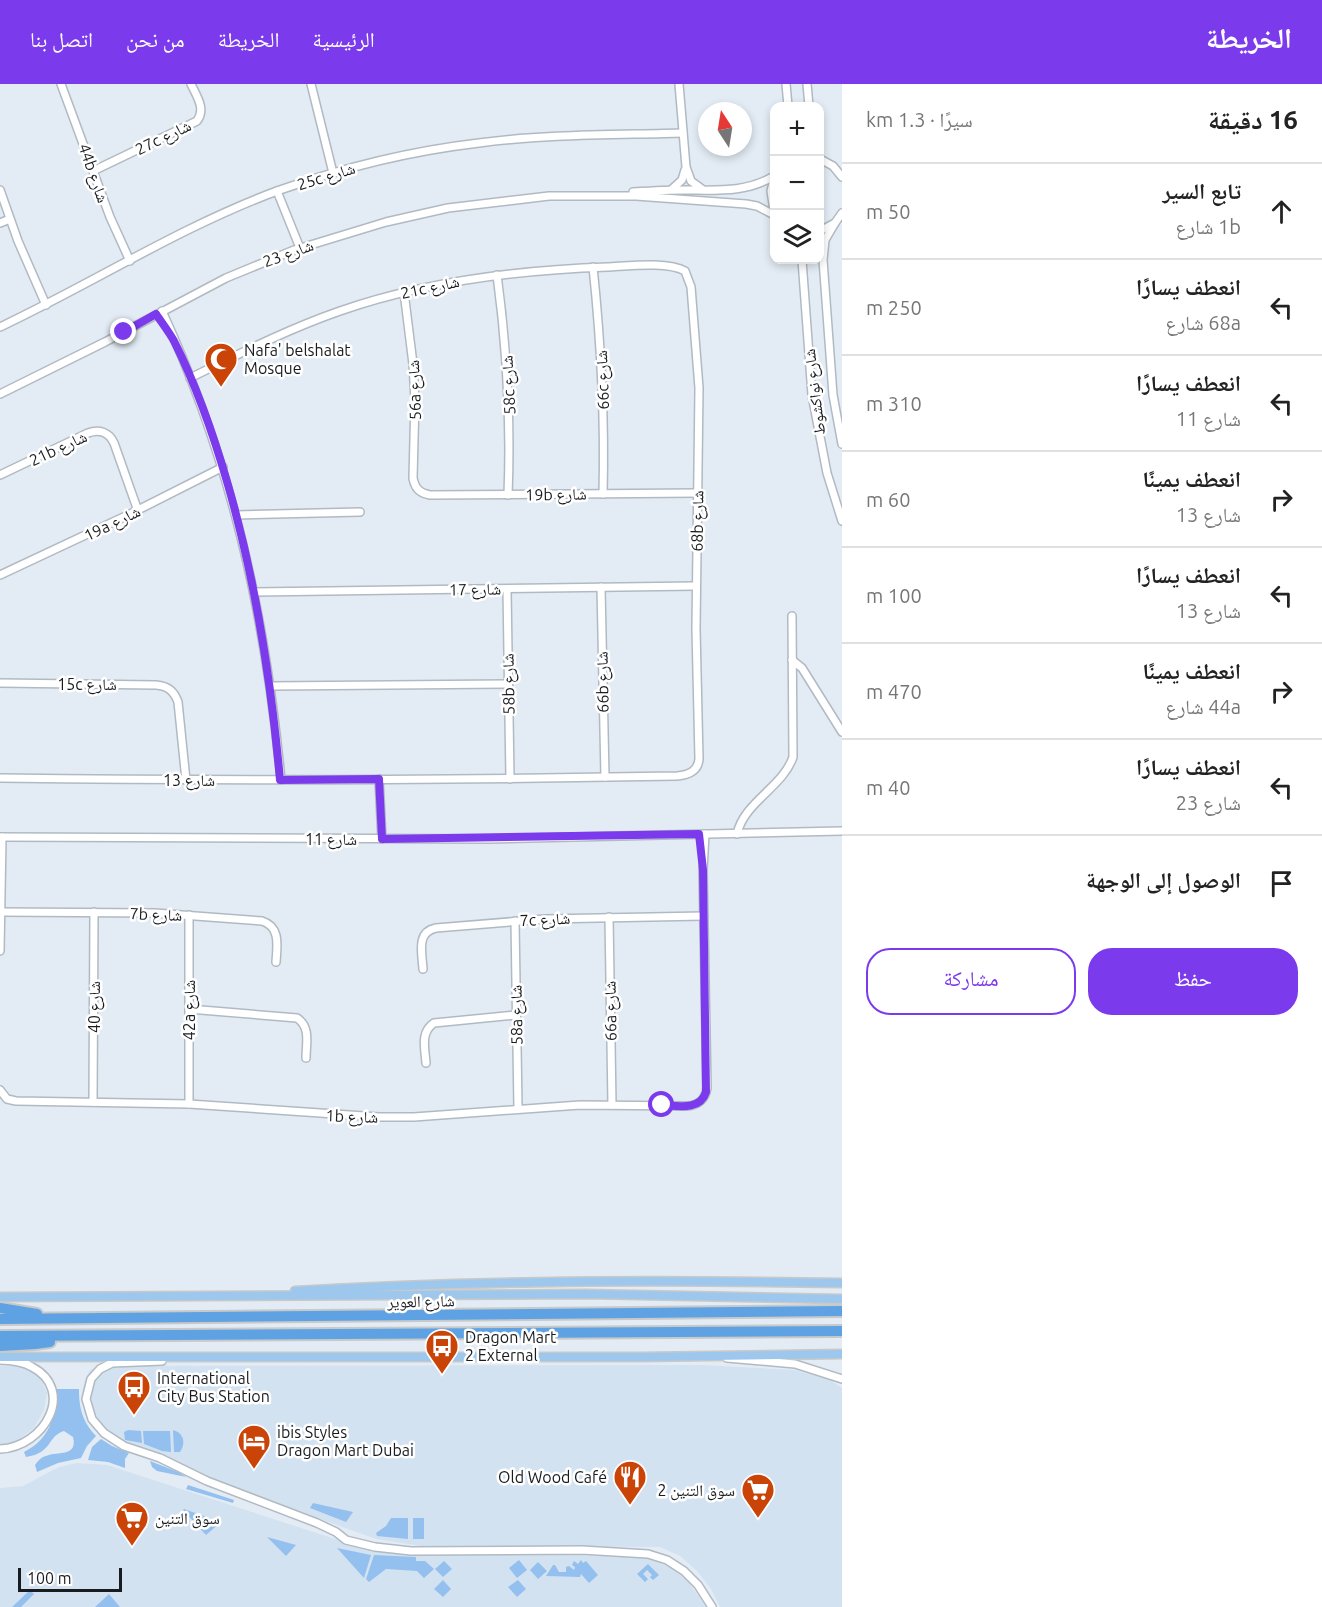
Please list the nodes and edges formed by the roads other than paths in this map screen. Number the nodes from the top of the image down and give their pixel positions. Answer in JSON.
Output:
{"nodes":[{"id":1,"x":61,"y":84,"type":"edge"},
{"id":2,"x":191,"y":84,"type":"edge"},
{"id":3,"x":311,"y":84,"type":"edge"},
{"id":4,"x":679,"y":84,"type":"edge"},
{"id":5,"x":786,"y":84,"type":"edge"},
{"id":6,"x":807,"y":84,"type":"edge"},
{"id":7,"x":788,"y":102,"type":"edge"},
{"id":8,"x":809,"y":102,"type":"edge"},
{"id":9,"x":683,"y":133,"type":"junction"},
{"id":10,"x":824,"y":161,"type":"edge"},
{"id":11,"x":686,"y":167,"type":"junction"},
{"id":12,"x":93,"y":171,"type":"junction"},
{"id":13,"x":333,"y":173,"type":"junction"},
{"id":14,"x":841,"y":175,"type":"edge"},
{"id":15,"x":770,"y":180,"type":"edge"},
{"id":16,"x":0,"y":190,"type":"edge"},
{"id":17,"x":671,"y":190,"type":"junction"},
{"id":18,"x":704,"y":190,"type":"junction"},
{"id":19,"x":277,"y":191,"type":"junction"},
{"id":20,"x":603,"y":195,"type":"junction"},
{"id":21,"x":770,"y":211,"type":"edge"},
{"id":22,"x":842,"y":215,"type":"edge"},
{"id":23,"x":10,"y":219,"type":"junction"},
{"id":24,"x":0,"y":223,"type":"edge"},
{"id":25,"x":835,"y":223,"type":"junction"},
{"id":26,"x":824,"y":228,"type":"edge"},
{"id":27,"x":297,"y":249,"type":"junction"},
{"id":28,"x":130,"y":261,"type":"junction"},
{"id":29,"x":802,"y":264,"type":"edge"},
{"id":30,"x":593,"y":267,"type":"junction"},
{"id":31,"x":685,"y":271,"type":"joint"},
{"id":32,"x":497,"y":275,"type":"junction"},
{"id":33,"x":404,"y":292,"type":"junction"},
{"id":34,"x":46,"y":305,"type":"junction"},
{"id":35,"x":159,"y":313,"type":"junction"},
{"id":36,"x":0,"y":327,"type":"edge"},
{"id":37,"x":190,"y":378,"type":"junction"},
{"id":38,"x":0,"y":394,"type":"edge"},
{"id":39,"x":842,"y":444,"type":"edge"},
{"id":40,"x":223,"y":467,"type":"junction"},
{"id":41,"x":0,"y":475,"type":"edge"},
{"id":42,"x":417,"y":489,"type":"joint"},
{"id":43,"x":698,"y":493,"type":"junction"},
{"id":44,"x":603,"y":494,"type":"junction"},
{"id":45,"x":508,"y":495,"type":"junction"},
{"id":46,"x":138,"y":510,"type":"junction"},
{"id":47,"x":360,"y":513,"type":"dead end"},
{"id":48,"x":236,"y":514,"type":"junction"},
{"id":49,"x":842,"y":521,"type":"edge"},
{"id":50,"x":0,"y":575,"type":"edge"},
{"id":51,"x":696,"y":586,"type":"junction"},
{"id":52,"x":601,"y":587,"type":"junction"},
{"id":53,"x":507,"y":588,"type":"junction"},
{"id":54,"x":255,"y":592,"type":"junction"},
{"id":55,"x":792,"y":616,"type":"dead end"},
{"id":56,"x":792,"y":660,"type":"junction"},
{"id":57,"x":0,"y":683,"type":"edge"},
{"id":58,"x":507,"y":684,"type":"junction"},
{"id":59,"x":270,"y":686,"type":"junction"},
{"id":60,"x":842,"y":732,"type":"edge"},
{"id":61,"x":693,"y":772,"type":"joint"},
{"id":62,"x":604,"y":777,"type":"junction"},
{"id":63,"x":0,"y":778,"type":"edge"},
{"id":64,"x":510,"y":778,"type":"junction"},
{"id":65,"x":379,"y":779,"type":"junction"},
{"id":66,"x":186,"y":780,"type":"junction"},
{"id":67,"x":280,"y":780,"type":"junction"},
{"id":68,"x":842,"y":831,"type":"edge"},
{"id":69,"x":702,"y":834,"type":"junction"},
{"id":70,"x":736,"y":834,"type":"junction"},
{"id":71,"x":1,"y":837,"type":"edge"},
{"id":72,"x":379,"y":839,"type":"junction"},
{"id":73,"x":0,"y":871,"type":"edge"},
{"id":74,"x":0,"y":912,"type":"edge"},
{"id":75,"x":94,"y":912,"type":"junction"},
{"id":76,"x":189,"y":915,"type":"junction"},
{"id":77,"x":704,"y":916,"type":"junction"},
{"id":78,"x":609,"y":917,"type":"junction"},
{"id":79,"x":515,"y":921,"type":"junction"},
{"id":80,"x":0,"y":951,"type":"edge"},
{"id":81,"x":276,"y":962,"type":"dead end"},
{"id":82,"x":423,"y":969,"type":"dead end"},
{"id":83,"x":189,"y":1009,"type":"junction"},
{"id":84,"x":516,"y":1015,"type":"junction"},
{"id":85,"x":306,"y":1058,"type":"dead end"},
{"id":86,"x":426,"y":1063,"type":"dead end"},
{"id":87,"x":2,"y":1093,"type":"edge"},
{"id":88,"x":93,"y":1102,"type":"junction"},
{"id":89,"x":189,"y":1104,"type":"junction"},
{"id":90,"x":612,"y":1105,"type":"junction"},
{"id":91,"x":518,"y":1108,"type":"junction"},
{"id":92,"x":842,"y":1283,"type":"edge"},
{"id":93,"x":244,"y":1295,"type":"junction"},
{"id":94,"x":0,"y":1297,"type":"edge"},
{"id":95,"x":842,"y":1299,"type":"edge"},
{"id":96,"x":0,"y":1308,"type":"edge"},
{"id":97,"x":842,"y":1311,"type":"edge"},
{"id":98,"x":0,"y":1319,"type":"edge"},
{"id":99,"x":51,"y":1319,"type":"junction"},
{"id":100,"x":842,"y":1331,"type":"edge"},
{"id":101,"x":0,"y":1336,"type":"edge"},
{"id":102,"x":65,"y":1337,"type":"junction"},
{"id":103,"x":0,"y":1346,"type":"edge"},
{"id":104,"x":842,"y":1354,"type":"edge"},
{"id":105,"x":189,"y":1356,"type":"junction"},
{"id":106,"x":718,"y":1356,"type":"junction"},
{"id":107,"x":0,"y":1358,"type":"edge"},
{"id":108,"x":842,"y":1379,"type":"edge"},
{"id":109,"x":0,"y":1449,"type":"edge"},
{"id":110,"x":712,"y":1607,"type":"edge"}],
"edges":[{"from":1,"to":12,"type":"street","name":"44b شارع"},
{"from":2,"to":12,"type":"street","name":"27c شارع"},
{"from":3,"to":13,"type":"street"},
{"from":4,"to":9,"type":"street"},
{"from":5,"to":7,"type":"street"},
{"from":6,"to":8,"type":"street"},
{"from":9,"to":11,"type":"street"},
{"from":9,"to":13,"type":"street","name":"25c شارع"},
{"from":10,"to":14,"type":"street"},
{"from":11,"to":17,"type":"street"},
{"from":11,"to":18,"type":"street"},
{"from":12,"to":28,"type":"street","name":"44b شارع"},
{"from":13,"to":19,"type":"street","name":"25c شارع"},
{"from":15,"to":18,"type":"street","name":"شارع 23"},
{"from":16,"to":23,"type":"street"},
{"from":17,"to":18,"type":"street","name":"شارع 23"},
{"from":17,"to":20,"type":"street","name":"شارع 23"},
{"from":19,"to":27,"type":"street"},
{"from":19,"to":28,"type":"street","name":"25c شارع"},
{"from":20,"to":21,"type":"street","name":"شارع 23"},
{"from":20,"to":27,"type":"street","name":"شارع 23"},
{"from":22,"to":25,"type":"street"},
{"from":23,"to":24,"type":"street"},
{"from":23,"to":34,"type":"street"},
{"from":25,"to":26,"type":"street"},
{"from":25,"to":39,"type":"street","name":"شارع نواكشوط"},
{"from":27,"to":35,"type":"street","name":"شارع 23"},
{"from":28,"to":34,"type":"street","name":"25c شارع"},
{"from":29,"to":49,"type":"street","name":"شارع نواكشوط"},
{"from":30,"to":31,"type":"street","name":"21c شارع"},
{"from":30,"to":32,"type":"street","name":"21c شارع"},
{"from":30,"to":44,"type":"street","name":"66c شارع"},
{"from":31,"to":43,"type":"street","name":"68b شارع"},
{"from":32,"to":33,"type":"street","name":"21c شارع"},
{"from":32,"to":45,"type":"street","name":"58c شارع"},
{"from":33,"to":37,"type":"street","name":"21c شارع"},
{"from":33,"to":42,"type":"street","name":"56a شارع"},
{"from":34,"to":36,"type":"street","name":"25c شارع"},
{"from":35,"to":37,"type":"street"},
{"from":35,"to":38,"type":"street","name":"شارع 23"},
{"from":37,"to":40,"type":"street"},
{"from":40,"to":46,"type":"street","name":"19a شارع"},
{"from":40,"to":48,"type":"street"},
{"from":41,"to":46,"type":"street","name":"21b شارع"},
{"from":42,"to":45,"type":"street","name":"19b شارع"},
{"from":43,"to":44,"type":"street","name":"19b شارع"},
{"from":43,"to":51,"type":"street","name":"68b شارع"},
{"from":44,"to":45,"type":"street","name":"19b شارع"},
{"from":46,"to":50,"type":"street","name":"19a شارع"},
{"from":47,"to":48,"type":"street"},
{"from":48,"to":54,"type":"street"},
{"from":51,"to":52,"type":"street","name":"شارع 17"},
{"from":51,"to":61,"type":"street","name":"68b شارع"},
{"from":52,"to":53,"type":"street","name":"شارع 17"},
{"from":52,"to":62,"type":"street","name":"66b شارع"},
{"from":53,"to":54,"type":"street","name":"شارع 17"},
{"from":53,"to":58,"type":"street","name":"58b شارع"},
{"from":54,"to":59,"type":"street"},
{"from":55,"to":56,"type":"street"},
{"from":56,"to":60,"type":"street"},
{"from":56,"to":70,"type":"street"},
{"from":57,"to":66,"type":"street","name":"15c شارع"},
{"from":58,"to":59,"type":"street"},
{"from":58,"to":64,"type":"street","name":"58b شارع"},
{"from":59,"to":67,"type":"street"},
{"from":61,"to":62,"type":"street","name":"شارع 13"},
{"from":62,"to":64,"type":"street","name":"شارع 13"},
{"from":63,"to":66,"type":"street","name":"شارع 13"},
{"from":64,"to":65,"type":"street","name":"شارع 13"},
{"from":65,"to":67,"type":"street","name":"شارع 13"},
{"from":65,"to":72,"type":"street"},
{"from":66,"to":67,"type":"street","name":"شارع 13"},
{"from":68,"to":70,"type":"street","name":"شارع 11"},
{"from":69,"to":70,"type":"street","name":"شارع 11"},
{"from":69,"to":72,"type":"street","name":"شارع 11"},
{"from":69,"to":77,"type":"street"},
{"from":71,"to":72,"type":"street","name":"شارع 11"},
{"from":71,"to":73,"type":"street"},
{"from":73,"to":74,"type":"street"},
{"from":74,"to":75,"type":"street","name":"7b شارع"},
{"from":74,"to":80,"type":"street"},
{"from":75,"to":76,"type":"street","name":"7b شارع"},
{"from":75,"to":88,"type":"street","name":"شارع 40"},
{"from":76,"to":81,"type":"street","name":"7b شارع"},
{"from":76,"to":83,"type":"street","name":"42a شارع"},
{"from":77,"to":78,"type":"street","name":"7c شارع"},
{"from":77,"to":90,"type":"street","name":"1b شارع"},
{"from":78,"to":79,"type":"street","name":"7c شارع"},
{"from":78,"to":90,"type":"street","name":"66a شارع"},
{"from":79,"to":82,"type":"street","name":"7c شارع"},
{"from":79,"to":84,"type":"street","name":"58a شارع"},
{"from":83,"to":85,"type":"street"},
{"from":83,"to":89,"type":"street","name":"42a شارع"},
{"from":84,"to":86,"type":"street"},
{"from":84,"to":91,"type":"street","name":"58a شارع"},
{"from":87,"to":88,"type":"street","name":"1b شارع"},
{"from":88,"to":89,"type":"street","name":"1b شارع"},
{"from":89,"to":91,"type":"street","name":"1b شارع"},
{"from":90,"to":91,"type":"street","name":"1b شارع"},
{"from":92,"to":93,"type":"main road"},
{"from":93,"to":94,"type":"main road"},
{"from":93,"to":95,"type":"main road"},
{"from":96,"to":99,"type":"highway"},
{"from":97,"to":99,"type":"highway","name":"شارع العوير"},
{"from":98,"to":99,"type":"highway","name":"شارع العوير"},
{"from":100,"to":102,"type":"highway","name":"شارع العوير"},
{"from":101,"to":102,"type":"highway","name":"شارع العوير"},
{"from":102,"to":103,"type":"highway"},
{"from":104,"to":106,"type":"main road"},
{"from":105,"to":106,"type":"main road"},
{"from":105,"to":107,"type":"main road"},
{"from":105,"to":110,"type":"street"},
{"from":106,"to":108,"type":"street"},
{"from":107,"to":109,"type":"street"}]}
